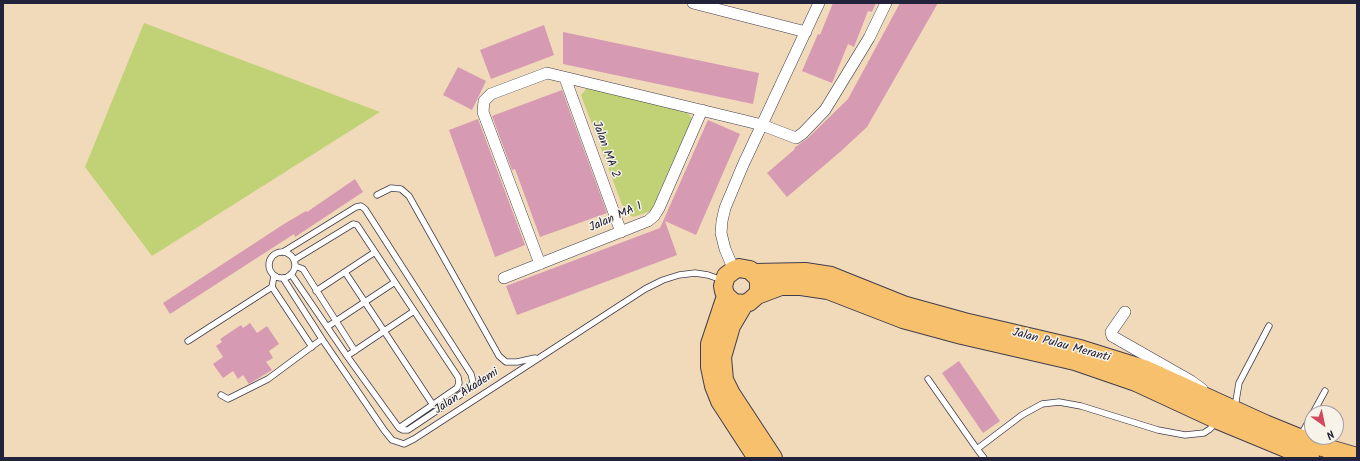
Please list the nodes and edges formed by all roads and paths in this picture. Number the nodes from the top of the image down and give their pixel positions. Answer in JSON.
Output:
{"nodes":[{"id":1,"x":693,"y":3,"type":"edge"},
{"id":2,"x":819,"y":3,"type":"edge"},
{"id":3,"x":886,"y":3,"type":"edge"},
{"id":4,"x":806,"y":32,"type":"junction"},
{"id":5,"x":565,"y":78,"type":"junction"},
{"id":6,"x":702,"y":110,"type":"junction"},
{"id":7,"x":762,"y":125,"type":"junction"},
{"id":8,"x":377,"y":195,"type":"dead end"},
{"id":9,"x":621,"y":232,"type":"junction"},
{"id":10,"x":283,"y":252,"type":"junction"},
{"id":11,"x":375,"y":252,"type":"junction"},
{"id":12,"x":295,"y":263,"type":"junction"},
{"id":13,"x":540,"y":264,"type":"junction"},
{"id":14,"x":345,"y":272,"type":"junction"},
{"id":15,"x":754,"y":273,"type":"junction"},
{"id":16,"x":291,"y":274,"type":"junction"},
{"id":17,"x":274,"y":276,"type":"junction"},
{"id":18,"x":283,"y":278,"type":"junction"},
{"id":19,"x":504,"y":278,"type":"dead end"},
{"id":20,"x":395,"y":282,"type":"junction"},
{"id":21,"x":728,"y":282,"type":"junction"},
{"id":22,"x":272,"y":287,"type":"junction"},
{"id":23,"x":316,"y":291,"type":"junction"},
{"id":24,"x":751,"y":299,"type":"junction"},
{"id":25,"x":365,"y":302,"type":"junction"},
{"id":26,"x":414,"y":312,"type":"junction"},
{"id":27,"x":1125,"y":312,"type":"dead end"},
{"id":28,"x":336,"y":322,"type":"junction"},
{"id":29,"x":1269,"y":326,"type":"dead end"},
{"id":30,"x":327,"y":327,"type":"junction"},
{"id":31,"x":384,"y":331,"type":"junction"},
{"id":32,"x":322,"y":339,"type":"junction"},
{"id":33,"x":188,"y":341,"type":"dead end"},
{"id":34,"x":312,"y":347,"type":"junction"},
{"id":35,"x":355,"y":350,"type":"junction"},
{"id":36,"x":347,"y":356,"type":"junction"},
{"id":37,"x":539,"y":358,"type":"junction"},
{"id":38,"x":928,"y":379,"type":"dead end"},
{"id":39,"x":1325,"y":391,"type":"dead end"},
{"id":40,"x":221,"y":395,"type":"dead end"},
{"id":41,"x":1210,"y":399,"type":"junction"},
{"id":42,"x":433,"y":405,"type":"junction"},
{"id":43,"x":1317,"y":405,"type":"edge"},
{"id":44,"x":1234,"y":410,"type":"junction"},
{"id":45,"x":1218,"y":420,"type":"junction"},
{"id":46,"x":399,"y":428,"type":"junction"},
{"id":47,"x":1304,"y":429,"type":"edge"},
{"id":48,"x":1299,"y":438,"type":"junction"},
{"id":49,"x":977,"y":450,"type":"junction"},
{"id":50,"x":1357,"y":457,"type":"edge"},
{"id":51,"x":757,"y":458,"type":"edge"},
{"id":52,"x":773,"y":458,"type":"edge"},
{"id":53,"x":984,"y":458,"type":"edge"},
{"id":54,"x":1310,"y":458,"type":"edge"}],
"edges":[{"from":1,"to":4,"type":"street"},
{"from":2,"to":4,"type":"street"},
{"from":3,"to":7,"type":"street"},
{"from":4,"to":7,"type":"street"},
{"from":5,"to":6,"type":"street"},
{"from":5,"to":9,"type":"street","name":"Jalan MA 2"},
{"from":5,"to":13,"type":"street"},
{"from":6,"to":7,"type":"street"},
{"from":6,"to":9,"type":"street","name":"Jalan MA 1"},
{"from":7,"to":21,"type":"street"},
{"from":8,"to":37,"type":"lane"},
{"from":9,"to":13,"type":"street","name":"Jalan MA 1"},
{"from":10,"to":12,"type":"lane"},
{"from":10,"to":17,"type":"lane"},
{"from":10,"to":46,"type":"lane"},
{"from":11,"to":12,"type":"lane"},
{"from":11,"to":14,"type":"lane"},
{"from":11,"to":20,"type":"lane"},
{"from":12,"to":16,"type":"lane"},
{"from":12,"to":23,"type":"lane"},
{"from":13,"to":19,"type":"street","name":"Jalan MA 1"},
{"from":14,"to":23,"type":"lane"},
{"from":14,"to":25,"type":"lane"},
{"from":15,"to":21,"type":"main road"},
{"from":15,"to":24,"type":"main road"},
{"from":15,"to":41,"type":"main road","name":"Jalan Pulau Meranti"},
{"from":16,"to":18,"type":"lane"},
{"from":16,"to":30,"type":"lane"},
{"from":17,"to":18,"type":"lane"},
{"from":17,"to":22,"type":"lane"},
{"from":18,"to":32,"type":"lane","name":"Jalan Akademi"},
{"from":20,"to":25,"type":"lane"},
{"from":20,"to":26,"type":"lane"},
{"from":21,"to":24,"type":"main road"},
{"from":21,"to":37,"type":"lane","name":"Jalan Akademi"},
{"from":21,"to":51,"type":"main road"},
{"from":22,"to":33,"type":"lane"},
{"from":22,"to":34,"type":"lane"},
{"from":23,"to":28,"type":"lane"},
{"from":24,"to":45,"type":"main road","name":"Jalan Pulau Meranti"},
{"from":24,"to":52,"type":"main road"},
{"from":25,"to":28,"type":"lane"},
{"from":25,"to":31,"type":"lane"},
{"from":26,"to":31,"type":"lane"},
{"from":26,"to":42,"type":"lane"},
{"from":27,"to":41,"type":"street"},
{"from":28,"to":30,"type":"lane"},
{"from":28,"to":35,"type":"lane"},
{"from":29,"to":44,"type":"lane"},
{"from":30,"to":36,"type":"lane"},
{"from":31,"to":35,"type":"lane"},
{"from":31,"to":42,"type":"lane"},
{"from":32,"to":34,"type":"lane"},
{"from":32,"to":37,"type":"lane","name":"Jalan Akademi"},
{"from":34,"to":40,"type":"lane"},
{"from":35,"to":36,"type":"lane"},
{"from":36,"to":46,"type":"lane"},
{"from":38,"to":49,"type":"lane"},
{"from":39,"to":43,"type":"lane"},
{"from":41,"to":44,"type":"main road","name":"Jalan Pulau Meranti"},
{"from":42,"to":46,"type":"lane"},
{"from":44,"to":48,"type":"main road","name":"Jalan Pulau Meranti"},
{"from":45,"to":49,"type":"lane"},
{"from":45,"to":54,"type":"main road","name":"Jalan Pulau Meranti"},
{"from":47,"to":48,"type":"lane"},
{"from":48,"to":50,"type":"main road","name":"Jalan Pulau Meranti"},
{"from":49,"to":53,"type":"lane"}]}
